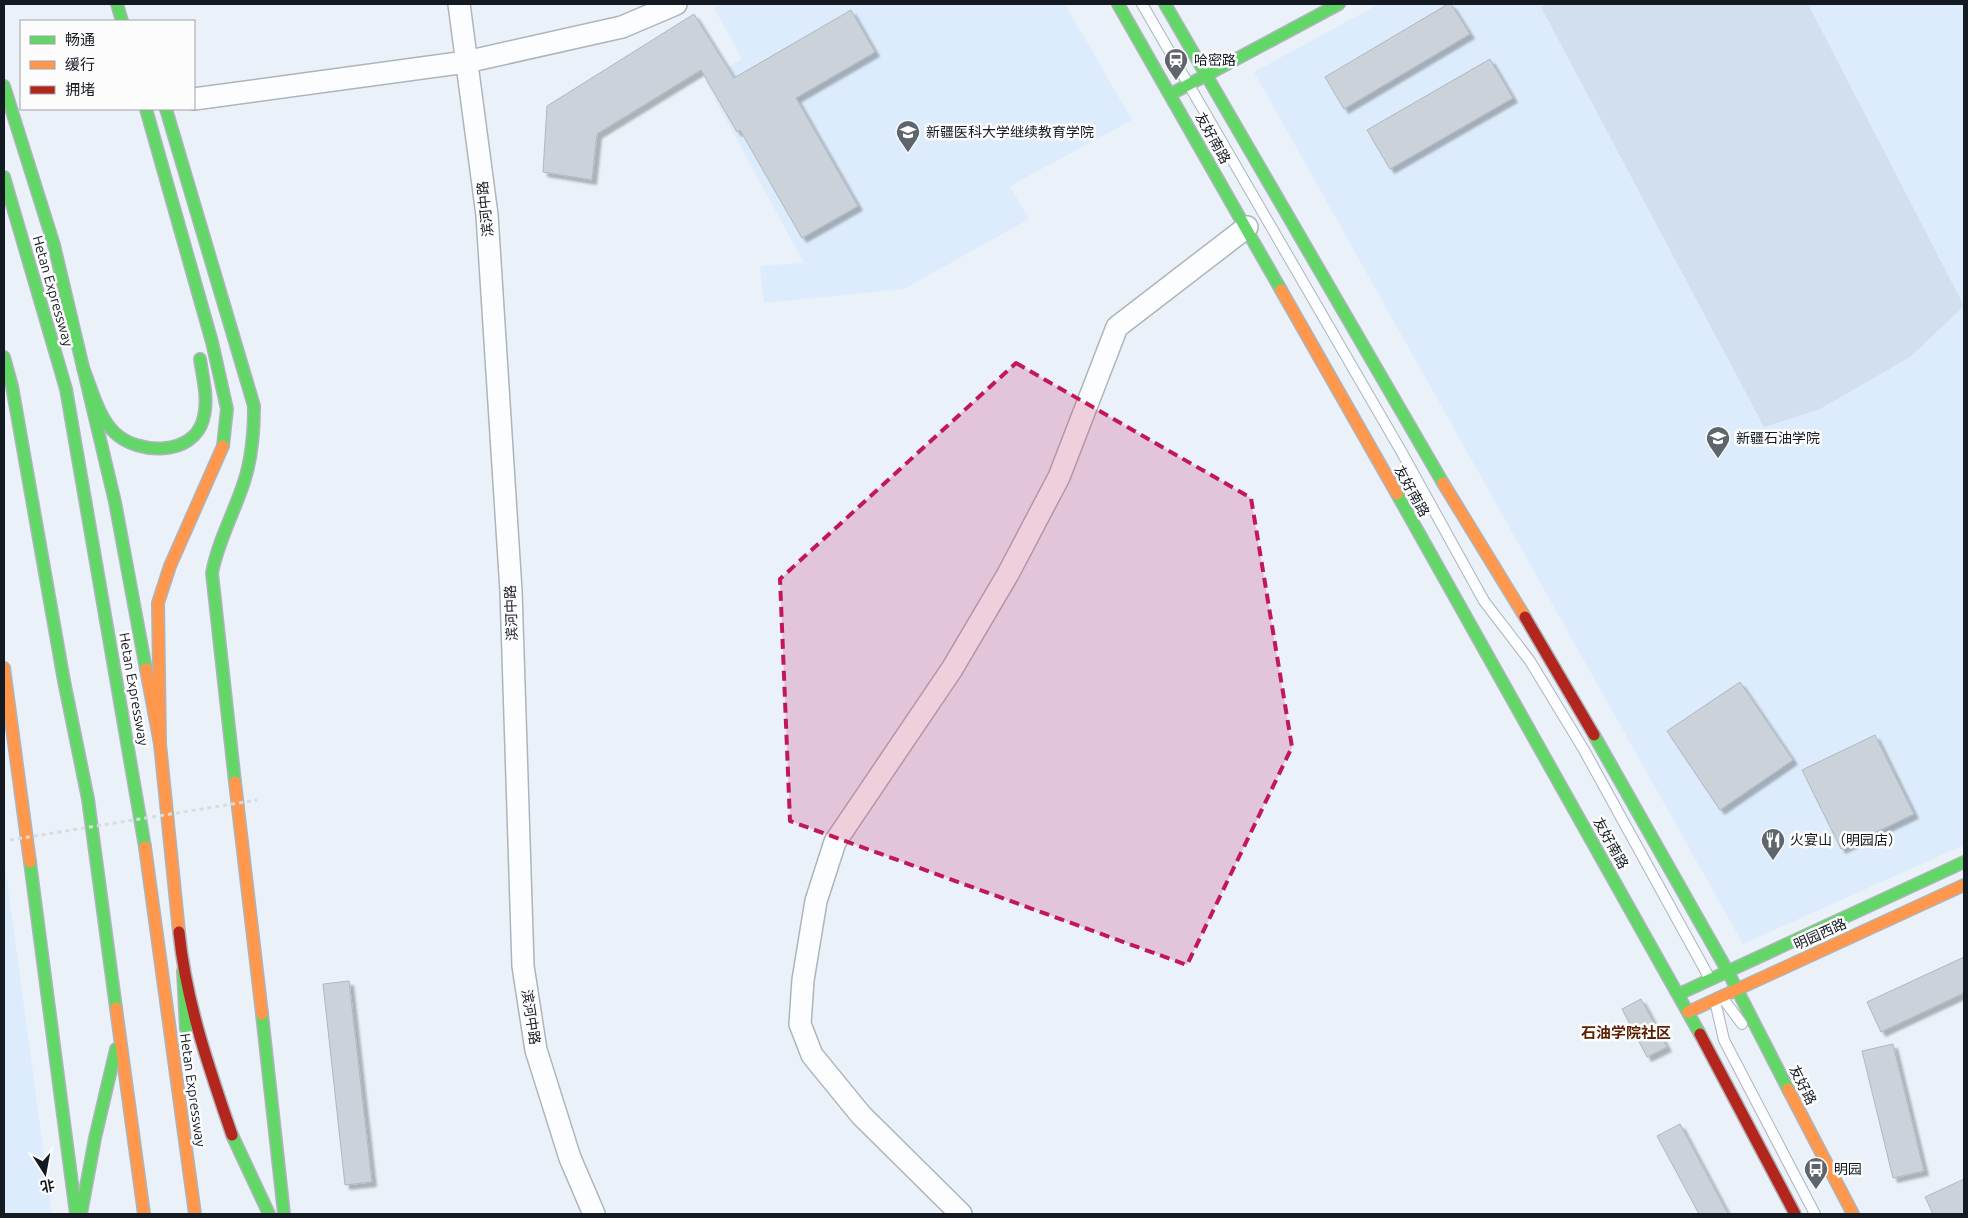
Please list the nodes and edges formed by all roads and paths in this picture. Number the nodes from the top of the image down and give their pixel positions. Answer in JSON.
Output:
{"nodes":[{"id":1,"x":117,"y":4,"type":"edge"},
{"id":2,"x":459,"y":4,"type":"edge"},
{"id":3,"x":676,"y":4,"type":"edge"},
{"id":4,"x":1118,"y":4,"type":"edge"},
{"id":5,"x":1142,"y":4,"type":"edge"},
{"id":6,"x":1165,"y":4,"type":"edge"},
{"id":7,"x":1339,"y":4,"type":"edge"},
{"id":8,"x":122,"y":20,"type":"edge"},
{"id":9,"x":466,"y":62,"type":"junction"},
{"id":10,"x":1206,"y":75,"type":"junction"},
{"id":11,"x":1188,"y":84,"type":"junction"},
{"id":12,"x":4,"y":86,"type":"edge"},
{"id":13,"x":1171,"y":94,"type":"junction"},
{"id":14,"x":195,"y":99,"type":"edge"},
{"id":15,"x":146,"y":110,"type":"edge"},
{"id":16,"x":166,"y":110,"type":"edge"},
{"id":17,"x":4,"y":177,"type":"edge"},
{"id":18,"x":1246,"y":227,"type":"junction"},
{"id":19,"x":198,"y":348,"type":"dead end"},
{"id":20,"x":4,"y":357,"type":"edge"},
{"id":21,"x":83,"y":368,"type":"junction"},
{"id":22,"x":9,"y":438,"type":"dead end"},
{"id":23,"x":61,"y":661,"type":"junction"},
{"id":24,"x":4,"y":668,"type":"edge"},
{"id":25,"x":160,"y":744,"type":"junction"},
{"id":26,"x":257,"y":800,"type":"dead end"},
{"id":27,"x":10,"y":840,"type":"dead end"},
{"id":28,"x":1964,"y":862,"type":"edge"},
{"id":29,"x":1964,"y":885,"type":"edge"},
{"id":30,"x":183,"y":970,"type":"junction"},
{"id":31,"x":1727,"y":970,"type":"junction"},
{"id":32,"x":1709,"y":978,"type":"junction"},
{"id":33,"x":1736,"y":988,"type":"junction"},
{"id":34,"x":1679,"y":994,"type":"junction"},
{"id":35,"x":1718,"y":998,"type":"junction"},
{"id":36,"x":1688,"y":1012,"type":"junction"},
{"id":37,"x":119,"y":1033,"type":"junction"},
{"id":38,"x":186,"y":1041,"type":"dead end"},
{"id":39,"x":186,"y":1061,"type":"dead end"},
{"id":40,"x":186,"y":1151,"type":"junction"},
{"id":41,"x":76,"y":1214,"type":"edge"},
{"id":42,"x":81,"y":1214,"type":"edge"},
{"id":43,"x":144,"y":1214,"type":"edge"},
{"id":44,"x":195,"y":1214,"type":"edge"},
{"id":45,"x":269,"y":1214,"type":"edge"},
{"id":46,"x":284,"y":1214,"type":"edge"},
{"id":47,"x":594,"y":1214,"type":"edge"},
{"id":48,"x":961,"y":1214,"type":"edge"},
{"id":49,"x":1795,"y":1214,"type":"edge"},
{"id":50,"x":1815,"y":1214,"type":"edge"},
{"id":51,"x":1844,"y":1214,"type":"edge"},
{"id":52,"x":1853,"y":1214,"type":"edge"}],
"edges":[{"from":1,"to":8,"type":"main road"},
{"from":2,"to":9,"type":"street","name":"滨河中路"},
{"from":3,"to":9,"type":"street"},
{"from":4,"to":13,"type":"main road","name":"友好南路"},
{"from":5,"to":11,"type":"lane"},
{"from":6,"to":10,"type":"main road","name":"友好南路"},
{"from":7,"to":10,"type":"main road"},
{"from":9,"to":14,"type":"street"},
{"from":9,"to":47,"type":"street","name":"滨河中路"},
{"from":10,"to":11,"type":"main road"},
{"from":10,"to":31,"type":"main road","name":"友好南路"},
{"from":11,"to":13,"type":"main road"},
{"from":11,"to":32,"type":"lane"},
{"from":12,"to":21,"type":"main road"},
{"from":13,"to":18,"type":"main road","name":"友好南路"},
{"from":15,"to":25,"type":"main road"},
{"from":16,"to":46,"type":"main road"},
{"from":17,"to":40,"type":"main road","name":"Hetan Expressway"},
{"from":18,"to":34,"type":"main road","name":"友好南路"},
{"from":18,"to":48,"type":"street"},
{"from":19,"to":21,"type":"main road"},
{"from":20,"to":23,"type":"main road"},
{"from":21,"to":25,"type":"main road"},
{"from":22,"to":23,"type":"main road"},
{"from":23,"to":37,"type":"main road"},
{"from":24,"to":41,"type":"main road"},
{"from":25,"to":30,"type":"main road"},
{"from":26,"to":27,"type":"path","bridge":true},
{"from":28,"to":31,"type":"main road","name":"明园西路"},
{"from":29,"to":33,"type":"main road","name":"明园西路"},
{"from":30,"to":38,"type":"main road"},
{"from":30,"to":45,"type":"main road"},
{"from":31,"to":32,"type":"main road","name":"明园西路"},
{"from":31,"to":33,"type":"main road","name":"友好路"},
{"from":32,"to":34,"type":"main road","name":"明园西路"},
{"from":32,"to":35,"type":"lane"},
{"from":33,"to":35,"type":"main road","name":"明园西路"},
{"from":33,"to":52,"type":"main road","name":"友好路"},
{"from":34,"to":36,"type":"main road"},
{"from":35,"to":36,"type":"main road","name":"明园西路"},
{"from":35,"to":50,"type":"lane"},
{"from":35,"to":51,"type":"lane"},
{"from":36,"to":49,"type":"main road"},
{"from":37,"to":42,"type":"main road"},
{"from":37,"to":43,"type":"main road"},
{"from":39,"to":40,"type":"main road"},
{"from":40,"to":44,"type":"main road","name":"Hetan Expressway"}]}
